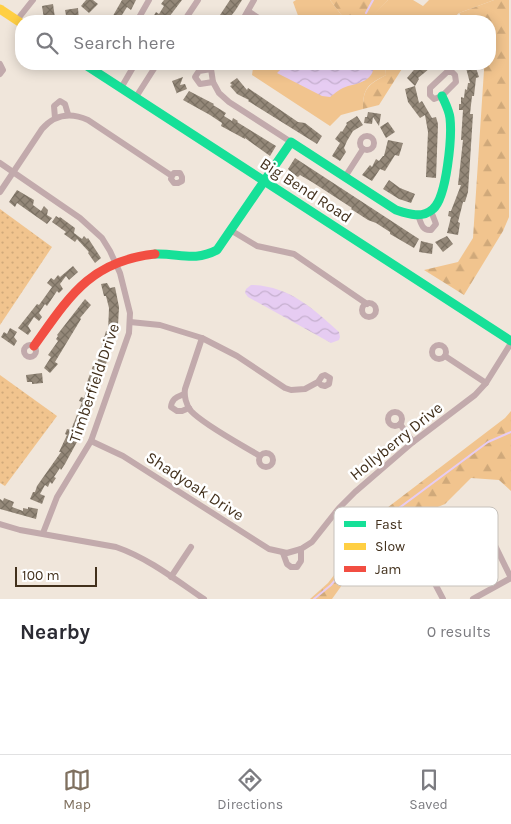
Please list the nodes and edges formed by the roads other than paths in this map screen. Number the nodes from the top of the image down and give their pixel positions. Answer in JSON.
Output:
{"nodes":[{"id":1,"x":33,"y":0,"type":"edge"},
{"id":2,"x":150,"y":0,"type":"edge"},
{"id":3,"x":198,"y":0,"type":"edge"},
{"id":4,"x":254,"y":0,"type":"edge"},
{"id":5,"x":0,"y":9,"type":"edge"},
{"id":6,"x":248,"y":11,"type":"junction"},
{"id":7,"x":23,"y":15,"type":"edge"},
{"id":8,"x":141,"y":15,"type":"edge"},
{"id":9,"x":188,"y":15,"type":"edge"},
{"id":10,"x":246,"y":15,"type":"edge"},
{"id":11,"x":254,"y":15,"type":"edge"},
{"id":12,"x":15,"y":19,"type":"edge"},
{"id":13,"x":0,"y":64,"type":"edge"},
{"id":14,"x":94,"y":70,"type":"edge"},
{"id":15,"x":132,"y":70,"type":"edge"},
{"id":16,"x":153,"y":70,"type":"edge"},
{"id":17,"x":202,"y":70,"type":"edge"},
{"id":18,"x":212,"y":70,"type":"edge"},
{"id":19,"x":0,"y":74,"type":"edge"},
{"id":20,"x":214,"y":82,"type":"junction"},
{"id":21,"x":122,"y":88,"type":"junction"},
{"id":22,"x":442,"y":96,"type":"junction"},
{"id":23,"x":136,"y":97,"type":"junction"},
{"id":24,"x":68,"y":114,"type":"junction"},
{"id":25,"x":55,"y":118,"type":"junction"},
{"id":26,"x":291,"y":142,"type":"junction"},
{"id":27,"x":363,"y":149,"type":"dead end"},
{"id":28,"x":0,"y":163,"type":"edge"},
{"id":29,"x":13,"y":172,"type":"junction"},
{"id":30,"x":172,"y":176,"type":"dead end"},
{"id":31,"x":344,"y":177,"type":"junction"},
{"id":32,"x":266,"y":181,"type":"junction"},
{"id":33,"x":0,"y":192,"type":"edge"},
{"id":34,"x":430,"y":211,"type":"junction"},
{"id":35,"x":418,"y":216,"type":"junction"},
{"id":36,"x":232,"y":231,"type":"junction"},
{"id":37,"x":116,"y":262,"type":"junction"},
{"id":38,"x":367,"y":304,"type":"dead end"},
{"id":39,"x":130,"y":322,"type":"junction"},
{"id":40,"x":202,"y":338,"type":"junction"},
{"id":41,"x":511,"y":342,"type":"edge"},
{"id":42,"x":34,"y":346,"type":"dead end"},
{"id":43,"x":445,"y":356,"type":"dead end"},
{"id":44,"x":318,"y":382,"type":"dead end"},
{"id":45,"x":486,"y":383,"type":"junction"},
{"id":46,"x":184,"y":394,"type":"junction"},
{"id":47,"x":189,"y":408,"type":"junction"},
{"id":48,"x":400,"y":424,"type":"dead end"},
{"id":49,"x":91,"y":441,"type":"junction"},
{"id":50,"x":413,"y":442,"type":"junction"},
{"id":51,"x":260,"y":456,"type":"dead end"},
{"id":52,"x":339,"y":507,"type":"edge"},
{"id":53,"x":334,"y":513,"type":"edge"},
{"id":54,"x":0,"y":524,"type":"edge"},
{"id":55,"x":43,"y":534,"type":"junction"},
{"id":56,"x":191,"y":547,"type":"dead end"},
{"id":57,"x":301,"y":549,"type":"junction"},
{"id":58,"x":292,"y":552,"type":"joint"},
{"id":59,"x":498,"y":552,"type":"edge"},
{"id":60,"x":283,"y":553,"type":"junction"},
{"id":61,"x":171,"y":577,"type":"junction"},
{"id":62,"x":511,"y":578,"type":"edge"},
{"id":63,"x":498,"y":585,"type":"edge"},
{"id":64,"x":436,"y":586,"type":"edge"},
{"id":65,"x":497,"y":586,"type":"edge"},
{"id":66,"x":204,"y":599,"type":"edge"},
{"id":67,"x":443,"y":599,"type":"edge"},
{"id":68,"x":473,"y":599,"type":"edge"}],
"edges":[{"from":1,"to":7,"type":"street"},
{"from":2,"to":8,"type":"street"},
{"from":3,"to":9,"type":"street"},
{"from":4,"to":6,"type":"street"},
{"from":5,"to":12,"type":"street"},
{"from":6,"to":10,"type":"street"},
{"from":6,"to":11,"type":"street"},
{"from":13,"to":19,"type":"street"},
{"from":14,"to":21,"type":"street","name":"Big Bend Road"},
{"from":15,"to":21,"type":"street"},
{"from":16,"to":23,"type":"street"},
{"from":17,"to":20,"type":"street"},
{"from":18,"to":20,"type":"street"},
{"from":20,"to":26,"type":"street"},
{"from":21,"to":23,"type":"street","name":"Big Bend Road"},
{"from":22,"to":22,"type":"street"},
{"from":22,"to":34,"type":"street"},
{"from":23,"to":32,"type":"street","name":"Big Bend Road"},
{"from":24,"to":25,"type":"street"},
{"from":24,"to":25,"type":"street"},
{"from":24,"to":30,"type":"street"},
{"from":25,"to":29,"type":"street"},
{"from":26,"to":31,"type":"street"},
{"from":26,"to":32,"type":"street"},
{"from":27,"to":31,"type":"street"},
{"from":28,"to":29,"type":"street","name":"Timberfield Drive"},
{"from":29,"to":33,"type":"street"},
{"from":29,"to":37,"type":"street","name":"Timberfield Drive"},
{"from":31,"to":35,"type":"street"},
{"from":32,"to":36,"type":"street"},
{"from":32,"to":41,"type":"street","name":"Big Bend Road"},
{"from":34,"to":35,"type":"street"},
{"from":34,"to":35,"type":"street"},
{"from":36,"to":37,"type":"street"},
{"from":36,"to":38,"type":"street"},
{"from":37,"to":39,"type":"street","name":"Timberfield Drive"},
{"from":37,"to":42,"type":"street"},
{"from":39,"to":40,"type":"street"},
{"from":39,"to":49,"type":"street","name":"Timberfield Drive"},
{"from":40,"to":44,"type":"street"},
{"from":40,"to":46,"type":"street"},
{"from":41,"to":45,"type":"street","name":"Hollyberry Drive"},
{"from":43,"to":45,"type":"street"},
{"from":45,"to":50,"type":"street","name":"Hollyberry Drive"},
{"from":46,"to":47,"type":"street"},
{"from":46,"to":47,"type":"street"},
{"from":47,"to":51,"type":"street"},
{"from":48,"to":50,"type":"street"},
{"from":49,"to":55,"type":"street","name":"Timberfield Drive"},
{"from":49,"to":60,"type":"street","name":"Shadyoak Drive"},
{"from":50,"to":52,"type":"street","name":"Hollyberry Drive"},
{"from":53,"to":57,"type":"street","name":"Hollyberry Drive"},
{"from":54,"to":55,"type":"street"},
{"from":55,"to":61,"type":"street"},
{"from":56,"to":61,"type":"street"},
{"from":57,"to":58,"type":"street","name":"Hollyberry Drive"},
{"from":57,"to":60,"type":"street","name":"Shadyoak Drive"},
{"from":58,"to":60,"type":"street","name":"Shadyoak Drive"},
{"from":59,"to":62,"type":"street"},
{"from":61,"to":66,"type":"street"},
{"from":62,"to":63,"type":"street"},
{"from":64,"to":67,"type":"street"},
{"from":65,"to":68,"type":"street"}]}
